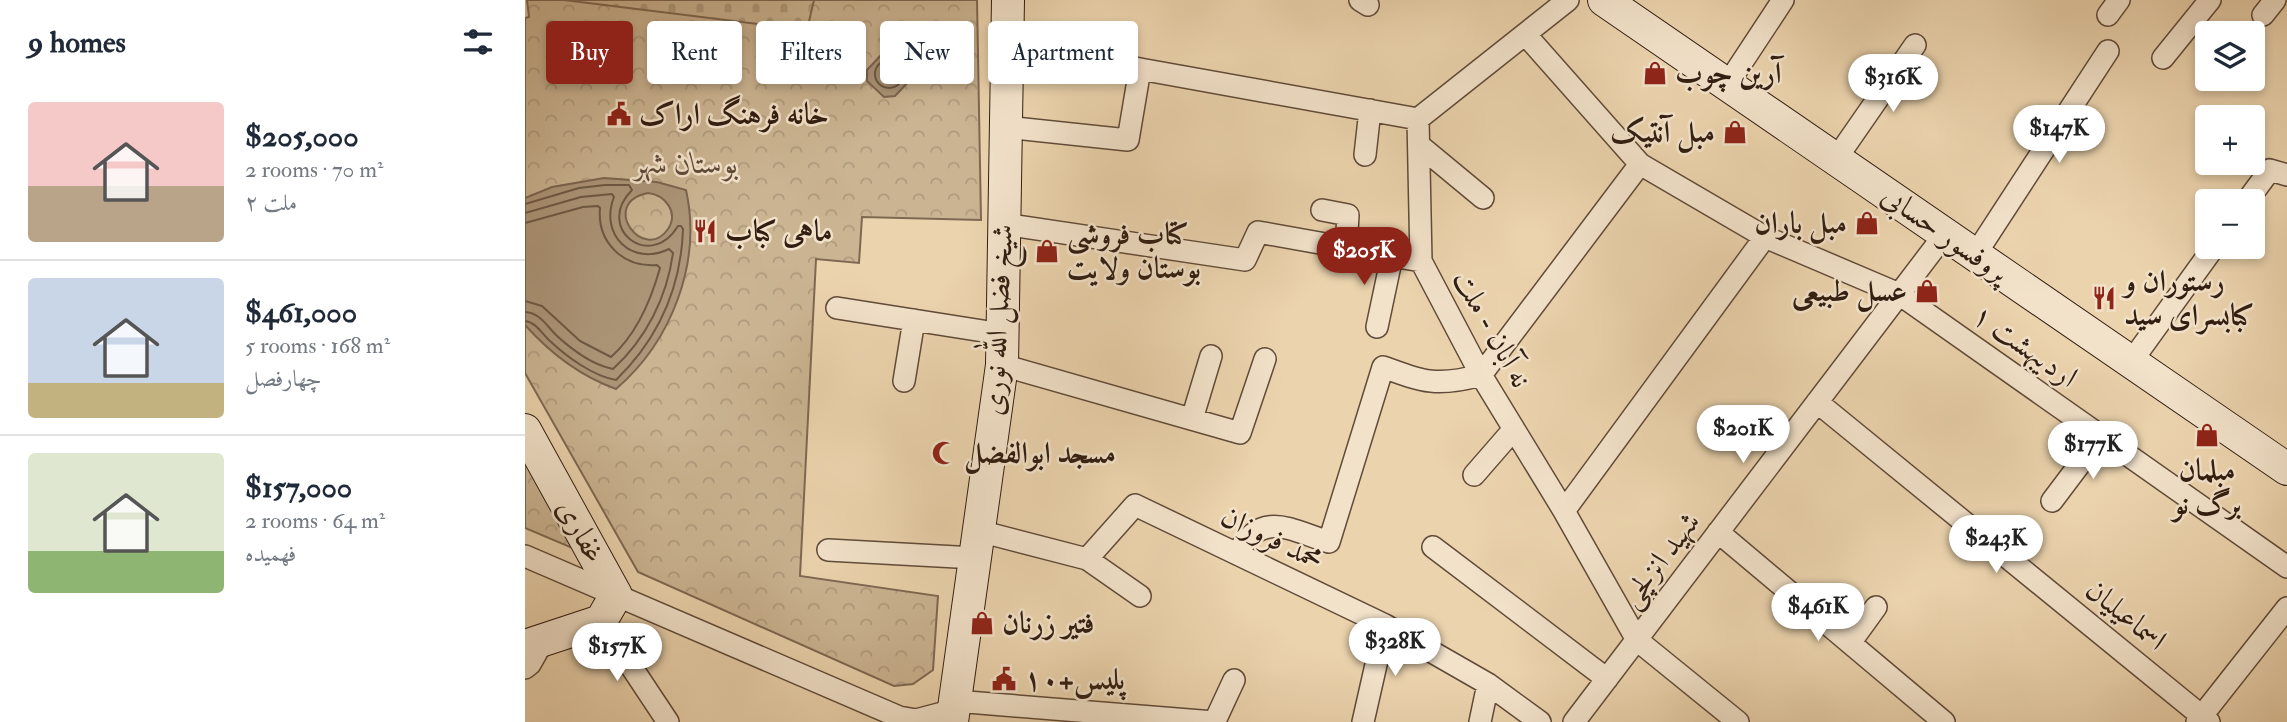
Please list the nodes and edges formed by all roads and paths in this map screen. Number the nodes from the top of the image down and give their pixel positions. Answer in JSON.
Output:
{"nodes":[{"id":1,"x":1008,"y":0,"type":"edge"},
{"id":2,"x":1568,"y":0,"type":"edge"},
{"id":3,"x":1783,"y":0,"type":"edge"},
{"id":4,"x":2210,"y":0,"type":"edge"},
{"id":5,"x":1613,"y":3,"type":"edge"},
{"id":6,"x":1008,"y":21,"type":"edge"},
{"id":7,"x":1525,"y":34,"type":"junction"},
{"id":8,"x":1915,"y":45,"type":"dead end"},
{"id":9,"x":2108,"y":51,"type":"dead end"},
{"id":10,"x":2163,"y":58,"type":"dead end"},
{"id":11,"x":1140,"y":69,"type":"joint"},
{"id":12,"x":1007,"y":84,"type":"edge"},
{"id":13,"x":1727,"y":85,"type":"junction"},
{"id":14,"x":1370,"y":110,"type":"junction"},
{"id":15,"x":1418,"y":119,"type":"junction"},
{"id":16,"x":1006,"y":127,"type":"junction"},
{"id":17,"x":1419,"y":145,"type":"junction"},
{"id":18,"x":1366,"y":155,"type":"dead end"},
{"id":19,"x":1836,"y":159,"type":"junction"},
{"id":20,"x":1640,"y":164,"type":"junction"},
{"id":21,"x":2287,"y":175,"type":"edge"},
{"id":22,"x":2256,"y":189,"type":"edge"},
{"id":23,"x":1483,"y":198,"type":"dead end"},
{"id":24,"x":1322,"y":210,"type":"dead end"},
{"id":25,"x":1004,"y":224,"type":"junction"},
{"id":26,"x":1945,"y":234,"type":"junction"},
{"id":27,"x":1765,"y":237,"type":"junction"},
{"id":28,"x":1346,"y":248,"type":"junction"},
{"id":29,"x":1975,"y":255,"type":"junction"},
{"id":30,"x":1392,"y":256,"type":"junction"},
{"id":31,"x":2205,"y":259,"type":"edge"},
{"id":32,"x":1421,"y":261,"type":"junction"},
{"id":33,"x":1899,"y":294,"type":"junction"},
{"id":34,"x":837,"y":309,"type":"dead end"},
{"id":35,"x":913,"y":320,"type":"junction"},
{"id":36,"x":1377,"y":327,"type":"dead end"},
{"id":37,"x":1002,"y":349,"type":"junction"},
{"id":38,"x":1211,"y":356,"type":"dead end"},
{"id":39,"x":1265,"y":359,"type":"dead end"},
{"id":40,"x":2131,"y":362,"type":"junction"},
{"id":41,"x":1481,"y":375,"type":"junction"},
{"id":42,"x":904,"y":381,"type":"dead end"},
{"id":43,"x":1817,"y":402,"type":"junction"},
{"id":44,"x":1192,"y":419,"type":"junction"},
{"id":45,"x":1514,"y":429,"type":"junction"},
{"id":46,"x":525,"y":430,"type":"edge"},
{"id":47,"x":2101,"y":436,"type":"junction"},
{"id":48,"x":2287,"y":469,"type":"edge"},
{"id":49,"x":1474,"y":475,"type":"dead end"},
{"id":50,"x":2052,"y":501,"type":"dead end"},
{"id":51,"x":1564,"y":511,"type":"junction"},
{"id":52,"x":1719,"y":532,"type":"junction"},
{"id":53,"x":977,"y":545,"type":"junction"},
{"id":54,"x":1433,"y":547,"type":"dead end"},
{"id":55,"x":828,"y":550,"type":"dead end"},
{"id":56,"x":1237,"y":554,"type":"junction"},
{"id":57,"x":525,"y":556,"type":"edge"},
{"id":58,"x":1087,"y":559,"type":"junction"},
{"id":59,"x":2287,"y":567,"type":"edge"},
{"id":60,"x":1140,"y":596,"type":"dead end"},
{"id":61,"x":1876,"y":607,"type":"dead end"},
{"id":62,"x":609,"y":608,"type":"junction"},
{"id":63,"x":2287,"y":608,"type":"edge"},
{"id":64,"x":1385,"y":625,"type":"junction"},
{"id":65,"x":1637,"y":640,"type":"junction"},
{"id":66,"x":534,"y":643,"type":"edge"},
{"id":67,"x":1850,"y":643,"type":"junction"},
{"id":68,"x":525,"y":668,"type":"edge"},
{"id":69,"x":1607,"y":679,"type":"junction"},
{"id":70,"x":1234,"y":680,"type":"dead end"},
{"id":71,"x":1488,"y":684,"type":"junction"},
{"id":72,"x":954,"y":711,"type":"edge"},
{"id":73,"x":901,"y":720,"type":"edge"},
{"id":74,"x":2203,"y":720,"type":"edge"},
{"id":75,"x":1215,"y":721,"type":"edge"},
{"id":76,"x":668,"y":722,"type":"edge"},
{"id":77,"x":1363,"y":722,"type":"edge"},
{"id":78,"x":1480,"y":722,"type":"edge"},
{"id":79,"x":1540,"y":722,"type":"edge"},
{"id":80,"x":1574,"y":722,"type":"edge"},
{"id":81,"x":1738,"y":722,"type":"edge"},
{"id":82,"x":1944,"y":722,"type":"edge"}],
"edges":[{"from":1,"to":6,"type":"street","name":"شیخ فضل الله نوری"},
{"from":2,"to":7,"type":"street"},
{"from":3,"to":13,"type":"street"},
{"from":4,"to":10,"type":"street"},
{"from":5,"to":13,"type":"street","name":"پروفسور حسابی"},
{"from":7,"to":15,"type":"street"},
{"from":7,"to":20,"type":"street","name":"اردیبهشت ۱"},
{"from":8,"to":19,"type":"street"},
{"from":9,"to":29,"type":"street"},
{"from":11,"to":14,"type":"street"},
{"from":11,"to":16,"type":"street"},
{"from":12,"to":16,"type":"street","name":"شیخ فضل الله نوری"},
{"from":13,"to":19,"type":"street","name":"پروفسور حسابی"},
{"from":14,"to":15,"type":"street"},
{"from":14,"to":18,"type":"street"},
{"from":15,"to":17,"type":"street","name":"نه آبان - ملت"},
{"from":16,"to":25,"type":"street","name":"شیخ فضل الله نوری"},
{"from":17,"to":23,"type":"street"},
{"from":17,"to":32,"type":"street","name":"نه آبان - ملت"},
{"from":19,"to":26,"type":"street","name":"پروفسور حسابی"},
{"from":20,"to":27,"type":"street","name":"اردیبهشت ۱"},
{"from":20,"to":41,"type":"street"},
{"from":21,"to":22,"type":"street"},
{"from":24,"to":28,"type":"street"},
{"from":25,"to":28,"type":"street"},
{"from":25,"to":37,"type":"street","name":"شیخ فضل الله نوری"},
{"from":26,"to":29,"type":"street","name":"پروفسور حسابی"},
{"from":26,"to":33,"type":"street","name":"شهید انزلچی"},
{"from":27,"to":33,"type":"street","name":"اردیبهشت ۱"},
{"from":27,"to":51,"type":"street"},
{"from":28,"to":30,"type":"street"},
{"from":29,"to":40,"type":"street","name":"پروفسور حسابی"},
{"from":30,"to":32,"type":"street"},
{"from":30,"to":36,"type":"street"},
{"from":31,"to":40,"type":"street"},
{"from":32,"to":41,"type":"street","name":"نه آبان - ملت"},
{"from":33,"to":43,"type":"street","name":"شهید انزلچی"},
{"from":33,"to":47,"type":"street","name":"اردیبهشت ۱"},
{"from":34,"to":35,"type":"street"},
{"from":35,"to":37,"type":"street"},
{"from":35,"to":42,"type":"street"},
{"from":37,"to":44,"type":"street"},
{"from":37,"to":53,"type":"street","name":"شیخ فضل الله نوری"},
{"from":38,"to":44,"type":"street"},
{"from":39,"to":44,"type":"street"},
{"from":40,"to":48,"type":"street","name":"پروفسور حسابی"},
{"from":41,"to":45,"type":"street","name":"نه آبان - ملت"},
{"from":41,"to":56,"type":"street"},
{"from":43,"to":52,"type":"street","name":"شهید انزلچی"},
{"from":43,"to":74,"type":"street","name":"اسماعیلیان"},
{"from":45,"to":49,"type":"street"},
{"from":45,"to":51,"type":"street","name":"نه آبان - ملت"},
{"from":46,"to":62,"type":"street","name":"غفاری"},
{"from":47,"to":50,"type":"street"},
{"from":47,"to":59,"type":"street","name":"اردیبهشت ۱"},
{"from":51,"to":65,"type":"street","name":"نه آبان - ملت"},
{"from":52,"to":65,"type":"street","name":"شهید انزلچی"},
{"from":52,"to":67,"type":"street"},
{"from":53,"to":55,"type":"street"},
{"from":53,"to":58,"type":"street"},
{"from":53,"to":72,"type":"street","name":"شیخ فضل الله نوری"},
{"from":54,"to":69,"type":"street"},
{"from":56,"to":58,"type":"street","name":"محمد فروزان"},
{"from":56,"to":64,"type":"street","name":"محمد فروزان"},
{"from":57,"to":62,"type":"street"},
{"from":58,"to":60,"type":"street"},
{"from":61,"to":67,"type":"street"},
{"from":62,"to":66,"type":"street"},
{"from":62,"to":73,"type":"street"},
{"from":62,"to":76,"type":"street"},
{"from":63,"to":74,"type":"street"},
{"from":64,"to":71,"type":"street","name":"محمد فروزان"},
{"from":64,"to":77,"type":"street"},
{"from":65,"to":69,"type":"street","name":"شهید انزلچی"},
{"from":65,"to":81,"type":"street"},
{"from":66,"to":68,"type":"street"},
{"from":67,"to":82,"type":"street"},
{"from":69,"to":80,"type":"street","name":"شهید انزلچی"},
{"from":70,"to":75,"type":"street"},
{"from":71,"to":78,"type":"street"},
{"from":71,"to":79,"type":"street","name":"محمد فروزان"},
{"from":72,"to":73,"type":"street"},
{"from":72,"to":75,"type":"street"}]}
